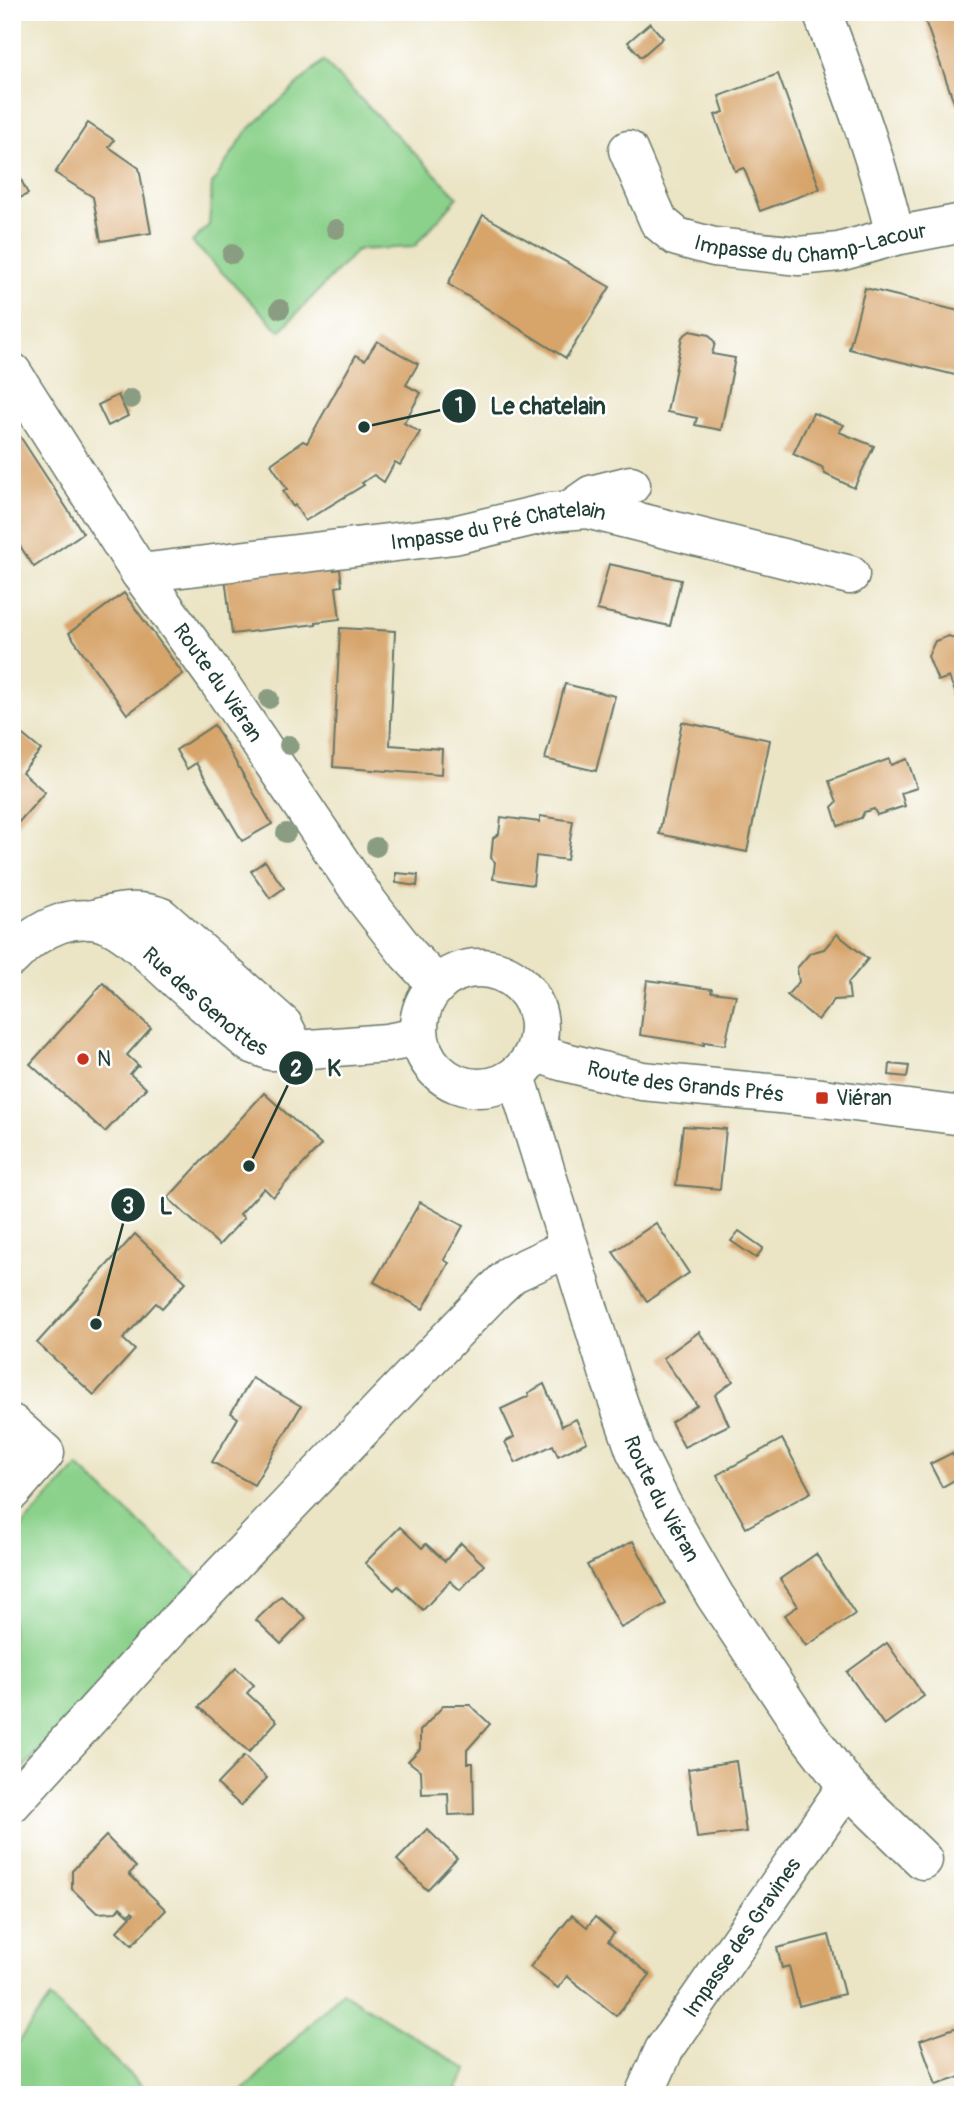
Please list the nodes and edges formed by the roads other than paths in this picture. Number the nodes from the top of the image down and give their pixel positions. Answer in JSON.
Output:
{"nodes":[{"id":1,"x":822,"y":12,"type":"edge"},
{"id":2,"x":628,"y":150,"type":"dead end"},
{"id":3,"x":963,"y":223,"type":"edge"},
{"id":4,"x":895,"y":236,"type":"junction"},
{"id":5,"x":12,"y":372,"type":"edge"},
{"id":6,"x":631,"y":485,"type":"dead end"},
{"id":7,"x":571,"y":509,"type":"junction"},
{"id":8,"x":140,"y":573,"type":"junction"},
{"id":9,"x":850,"y":575,"type":"dead end"},
{"id":10,"x":12,"y":957,"type":"edge"},
{"id":11,"x":437,"y":985,"type":"junction"},
{"id":12,"x":419,"y":1037,"type":"junction"},
{"id":13,"x":526,"y":1064,"type":"junction"},
{"id":14,"x":963,"y":1116,"type":"edge"},
{"id":15,"x":568,"y":1248,"type":"junction"},
{"id":16,"x":12,"y":1424,"type":"edge"},
{"id":17,"x":12,"y":1491,"type":"edge"},
{"id":18,"x":847,"y":1786,"type":"junction"},
{"id":19,"x":12,"y":1803,"type":"edge"},
{"id":20,"x":923,"y":1860,"type":"dead end"},
{"id":21,"x":644,"y":2095,"type":"edge"}],
"edges":[{"from":1,"to":4,"type":"street"},
{"from":2,"to":4,"type":"street","name":"Impasse du Champ-Lacour"},
{"from":3,"to":4,"type":"street","name":"Impasse du Champ-Lacour"},
{"from":5,"to":8,"type":"street","name":"Route du Viéran"},
{"from":6,"to":7,"type":"street"},
{"from":7,"to":8,"type":"street","name":"Impasse du Pré Chatelain"},
{"from":7,"to":9,"type":"street","name":"Impasse du Pré Chatelain"},
{"from":8,"to":11,"type":"street","name":"Route du Viéran"},
{"from":10,"to":12,"type":"street","name":"Rue des Genottes"},
{"from":11,"to":12,"type":"street"},
{"from":11,"to":13,"type":"street"},
{"from":12,"to":13,"type":"street"},
{"from":13,"to":14,"type":"street","name":"Route des Grands Prés"},
{"from":13,"to":15,"type":"street","name":"Route du Viéran"},
{"from":15,"to":18,"type":"street","name":"Route du Viéran"},
{"from":15,"to":19,"type":"street"},
{"from":16,"to":17,"type":"street"},
{"from":18,"to":20,"type":"street","name":"Route du Viéran"},
{"from":18,"to":21,"type":"street","name":"Impasse des Gravines"}]}
